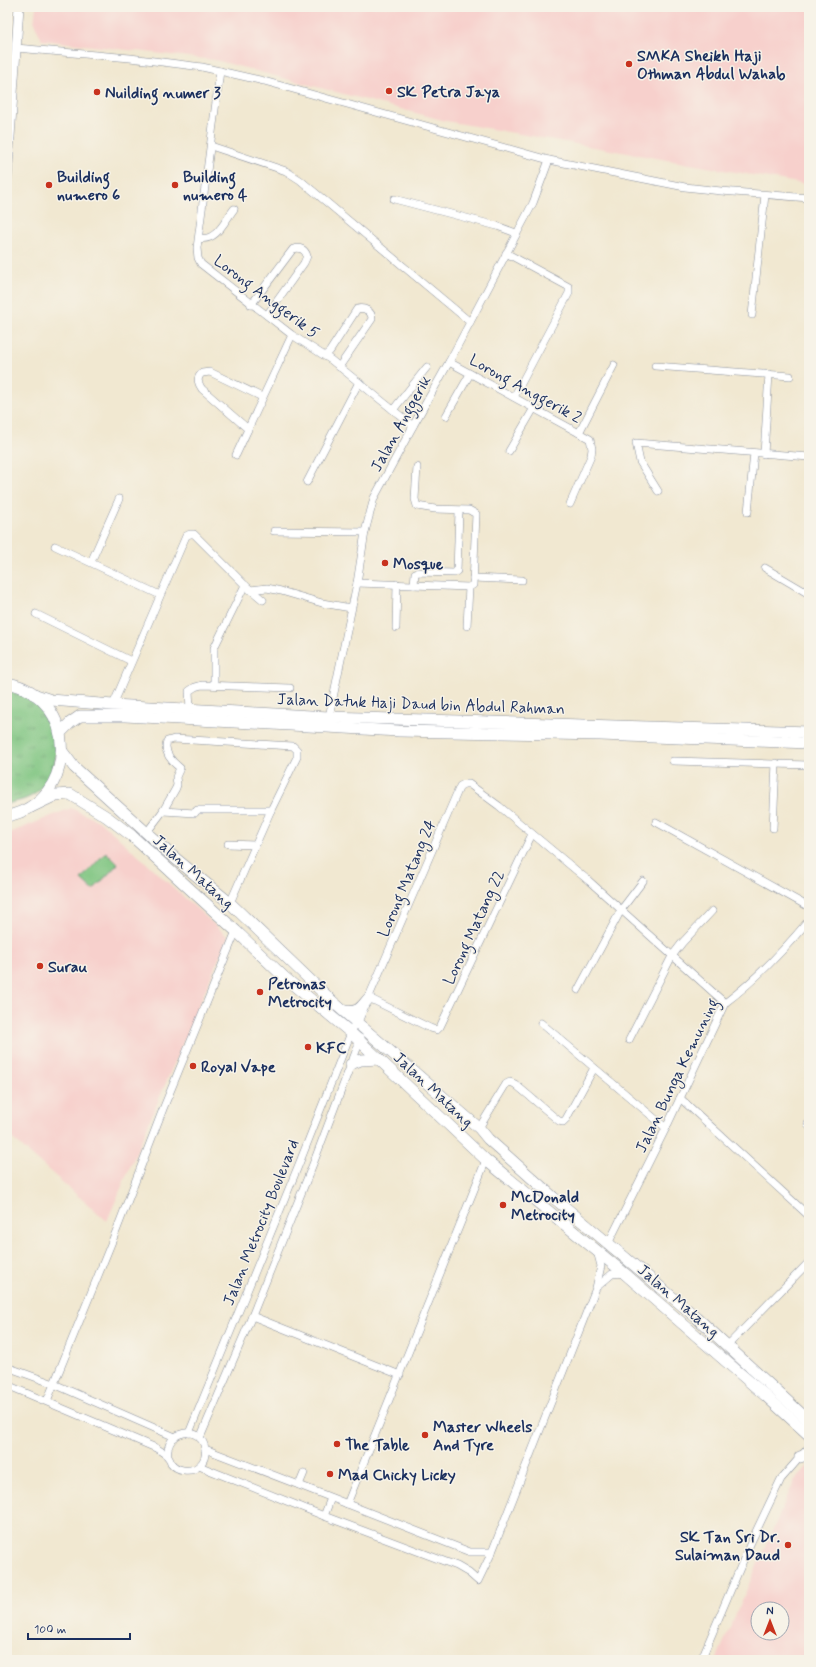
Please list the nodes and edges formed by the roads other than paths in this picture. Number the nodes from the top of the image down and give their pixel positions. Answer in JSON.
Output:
{"nodes":[{"id":1,"x":19,"y":7,"type":"edge"},
{"id":2,"x":16,"y":48,"type":"junction"},
{"id":3,"x":220,"y":71,"type":"junction"},
{"id":4,"x":211,"y":146,"type":"junction"},
{"id":5,"x":8,"y":150,"type":"edge"},
{"id":6,"x":549,"y":160,"type":"junction"},
{"id":7,"x":7,"y":180,"type":"edge"},
{"id":8,"x":765,"y":195,"type":"junction"},
{"id":9,"x":809,"y":198,"type":"edge"},
{"id":10,"x":394,"y":199,"type":"dead end"},
{"id":11,"x":234,"y":209,"type":"dead end"},
{"id":12,"x":516,"y":233,"type":"junction"},
{"id":13,"x":199,"y":238,"type":"junction"},
{"id":14,"x":506,"y":253,"type":"junction"},
{"id":15,"x":251,"y":305,"type":"junction"},
{"id":16,"x":266,"y":315,"type":"junction"},
{"id":17,"x":752,"y":315,"type":"dead end"},
{"id":18,"x":470,"y":322,"type":"junction"},
{"id":19,"x":292,"y":335,"type":"junction"},
{"id":20,"x":325,"y":356,"type":"junction"},
{"id":21,"x":449,"y":362,"type":"junction"},
{"id":22,"x":614,"y":365,"type":"dead end"},
{"id":23,"x":655,"y":366,"type":"dead end"},
{"id":24,"x":339,"y":367,"type":"junction"},
{"id":25,"x":427,"y":367,"type":"dead end"},
{"id":26,"x":470,"y":374,"type":"junction"},
{"id":27,"x":769,"y":374,"type":"junction"},
{"id":28,"x":790,"y":376,"type":"dead end"},
{"id":29,"x":359,"y":382,"type":"junction"},
{"id":30,"x":262,"y":397,"type":"junction"},
{"id":31,"x":514,"y":397,"type":"junction"},
{"id":32,"x":534,"y":408,"type":"junction"},
{"id":33,"x":393,"y":410,"type":"junction"},
{"id":34,"x":446,"y":416,"type":"dead end"},
{"id":35,"x":413,"y":426,"type":"junction"},
{"id":36,"x":248,"y":429,"type":"junction"},
{"id":37,"x":579,"y":433,"type":"junction"},
{"id":38,"x":509,"y":451,"type":"dead end"},
{"id":39,"x":754,"y":453,"type":"junction"},
{"id":40,"x":764,"y":454,"type":"junction"},
{"id":41,"x":236,"y":455,"type":"dead end"},
{"id":42,"x":809,"y":457,"type":"edge"},
{"id":43,"x":417,"y":467,"type":"dead end"},
{"id":44,"x":307,"y":482,"type":"dead end"},
{"id":45,"x":658,"y":491,"type":"dead end"},
{"id":46,"x":119,"y":499,"type":"dead end"},
{"id":47,"x":570,"y":504,"type":"dead end"},
{"id":48,"x":459,"y":511,"type":"junction"},
{"id":49,"x":748,"y":512,"type":"dead end"},
{"id":50,"x":274,"y":531,"type":"dead end"},
{"id":51,"x":365,"y":532,"type":"junction"},
{"id":52,"x":54,"y":546,"type":"dead end"},
{"id":53,"x":91,"y":562,"type":"junction"},
{"id":54,"x":764,"y":568,"type":"dead end"},
{"id":55,"x":473,"y":578,"type":"junction"},
{"id":56,"x":522,"y":580,"type":"dead end"},
{"id":57,"x":357,"y":583,"type":"junction"},
{"id":58,"x":397,"y":584,"type":"junction"},
{"id":59,"x":414,"y":585,"type":"junction"},
{"id":60,"x":469,"y":587,"type":"junction"},
{"id":61,"x":247,"y":588,"type":"junction"},
{"id":62,"x":809,"y":594,"type":"edge"},
{"id":63,"x":160,"y":595,"type":"junction"},
{"id":64,"x":263,"y":600,"type":"dead end"},
{"id":65,"x":351,"y":608,"type":"junction"},
{"id":66,"x":36,"y":614,"type":"dead end"},
{"id":67,"x":467,"y":626,"type":"dead end"},
{"id":68,"x":396,"y":628,"type":"dead end"},
{"id":69,"x":131,"y":661,"type":"junction"},
{"id":70,"x":7,"y":679,"type":"edge"},
{"id":71,"x":12,"y":684,"type":"edge"},
{"id":72,"x":214,"y":685,"type":"junction"},
{"id":73,"x":290,"y":688,"type":"dead end"},
{"id":74,"x":33,"y":694,"type":"junction"},
{"id":75,"x":113,"y":705,"type":"junction"},
{"id":76,"x":190,"y":709,"type":"junction"},
{"id":77,"x":329,"y":717,"type":"junction"},
{"id":78,"x":809,"y":732,"type":"edge"},
{"id":79,"x":60,"y":734,"type":"junction"},
{"id":80,"x":809,"y":743,"type":"edge"},
{"id":81,"x":62,"y":750,"type":"junction"},
{"id":82,"x":673,"y":761,"type":"dead end"},
{"id":83,"x":776,"y":763,"type":"junction"},
{"id":84,"x":809,"y":765,"type":"edge"},
{"id":85,"x":31,"y":807,"type":"junction"},
{"id":86,"x":271,"y":810,"type":"junction"},
{"id":87,"x":163,"y":811,"type":"junction"},
{"id":88,"x":7,"y":816,"type":"edge"},
{"id":89,"x":656,"y":822,"type":"dead end"},
{"id":90,"x":773,"y":828,"type":"dead end"},
{"id":91,"x":147,"y":832,"type":"junction"},
{"id":92,"x":532,"y":834,"type":"junction"},
{"id":93,"x":228,"y":844,"type":"dead end"},
{"id":94,"x":255,"y":845,"type":"junction"},
{"id":95,"x":643,"y":881,"type":"dead end"},
{"id":96,"x":230,"y":903,"type":"junction"},
{"id":97,"x":809,"y":907,"type":"edge"},
{"id":98,"x":621,"y":910,"type":"junction"},
{"id":99,"x":712,"y":911,"type":"dead end"},
{"id":100,"x":809,"y":920,"type":"edge"},
{"id":101,"x":236,"y":931,"type":"junction"},
{"id":102,"x":672,"y":956,"type":"junction"},
{"id":103,"x":578,"y":990,"type":"dead end"},
{"id":104,"x":369,"y":998,"type":"junction"},
{"id":105,"x":725,"y":1003,"type":"junction"},
{"id":106,"x":344,"y":1011,"type":"junction"},
{"id":107,"x":541,"y":1023,"type":"dead end"},
{"id":108,"x":360,"y":1024,"type":"junction"},
{"id":109,"x":350,"y":1032,"type":"junction"},
{"id":110,"x":629,"y":1040,"type":"dead end"},
{"id":111,"x":359,"y":1041,"type":"junction"},
{"id":112,"x":379,"y":1059,"type":"junction"},
{"id":113,"x":351,"y":1064,"type":"junction"},
{"id":114,"x":594,"y":1068,"type":"junction"},
{"id":115,"x":680,"y":1098,"type":"junction"},
{"id":116,"x":314,"y":1128,"type":"junction"},
{"id":117,"x":479,"y":1128,"type":"junction"},
{"id":118,"x":666,"y":1128,"type":"junction"},
{"id":119,"x":325,"y":1132,"type":"junction"},
{"id":120,"x":486,"y":1160,"type":"junction"},
{"id":121,"x":809,"y":1216,"type":"edge"},
{"id":122,"x":608,"y":1244,"type":"junction"},
{"id":123,"x":596,"y":1250,"type":"junction"},
{"id":124,"x":809,"y":1262,"type":"edge"},
{"id":125,"x":624,"y":1273,"type":"junction"},
{"id":126,"x":596,"y":1288,"type":"junction"},
{"id":127,"x":252,"y":1316,"type":"junction"},
{"id":128,"x":727,"y":1346,"type":"junction"},
{"id":129,"x":7,"y":1367,"type":"edge"},
{"id":130,"x":400,"y":1376,"type":"junction"},
{"id":131,"x":54,"y":1384,"type":"junction"},
{"id":132,"x":7,"y":1385,"type":"edge"},
{"id":133,"x":47,"y":1401,"type":"junction"},
{"id":134,"x":808,"y":1420,"type":"edge"},
{"id":135,"x":189,"y":1433,"type":"junction"},
{"id":136,"x":809,"y":1435,"type":"edge"},
{"id":137,"x":175,"y":1437,"type":"junction"},
{"id":138,"x":200,"y":1438,"type":"junction"},
{"id":139,"x":809,"y":1447,"type":"edge"},
{"id":140,"x":205,"y":1449,"type":"junction"},
{"id":141,"x":804,"y":1456,"type":"edge"},
{"id":142,"x":168,"y":1457,"type":"junction"},
{"id":143,"x":199,"y":1466,"type":"junction"},
{"id":144,"x":304,"y":1473,"type":"dead end"},
{"id":145,"x":299,"y":1484,"type":"junction"},
{"id":146,"x":331,"y":1498,"type":"junction"},
{"id":147,"x":347,"y":1504,"type":"junction"},
{"id":148,"x":324,"y":1516,"type":"junction"},
{"id":149,"x":492,"y":1552,"type":"junction"},
{"id":150,"x":701,"y":1660,"type":"edge"}],
"edges":[{"from":1,"to":2,"type":"street"},
{"from":2,"to":3,"type":"street"},
{"from":2,"to":5,"type":"street"},
{"from":3,"to":4,"type":"street","name":"Lorong Anggerik 5"},
{"from":3,"to":6,"type":"street"},
{"from":4,"to":13,"type":"street","name":"Lorong Anggerik 5"},
{"from":4,"to":18,"type":"street"},
{"from":5,"to":7,"type":"street"},
{"from":6,"to":8,"type":"street"},
{"from":6,"to":12,"type":"street","name":"Jalan Anggerik"},
{"from":8,"to":9,"type":"street"},
{"from":8,"to":17,"type":"street"},
{"from":10,"to":12,"type":"street"},
{"from":11,"to":13,"type":"street"},
{"from":12,"to":14,"type":"street","name":"Jalan Anggerik"},
{"from":13,"to":15,"type":"street","name":"Lorong Anggerik 5"},
{"from":14,"to":18,"type":"street","name":"Jalan Anggerik"},
{"from":14,"to":31,"type":"street"},
{"from":15,"to":16,"type":"street","name":"Lorong Anggerik 5"},
{"from":15,"to":16,"type":"street"},
{"from":16,"to":19,"type":"street","name":"Lorong Anggerik 5"},
{"from":18,"to":21,"type":"street","name":"Jalan Anggerik"},
{"from":19,"to":20,"type":"street","name":"Lorong Anggerik 5"},
{"from":19,"to":30,"type":"street"},
{"from":20,"to":24,"type":"street","name":"Lorong Anggerik 5"},
{"from":20,"to":24,"type":"street"},
{"from":21,"to":26,"type":"street","name":"Lorong Anggerik 2"},
{"from":21,"to":35,"type":"street","name":"Jalan Anggerik"},
{"from":22,"to":37,"type":"street"},
{"from":23,"to":27,"type":"street"},
{"from":24,"to":29,"type":"street","name":"Lorong Anggerik 5"},
{"from":25,"to":33,"type":"street"},
{"from":26,"to":31,"type":"street","name":"Lorong Anggerik 2"},
{"from":26,"to":34,"type":"street"},
{"from":27,"to":28,"type":"street"},
{"from":27,"to":40,"type":"street"},
{"from":29,"to":33,"type":"street","name":"Lorong Anggerik 5"},
{"from":29,"to":44,"type":"street"},
{"from":30,"to":36,"type":"street"},
{"from":30,"to":36,"type":"street"},
{"from":31,"to":32,"type":"street","name":"Lorong Anggerik 2"},
{"from":32,"to":37,"type":"street","name":"Lorong Anggerik 2"},
{"from":32,"to":38,"type":"street"},
{"from":33,"to":35,"type":"street","name":"Lorong Anggerik 5"},
{"from":35,"to":51,"type":"street","name":"Jalan Anggerik"},
{"from":36,"to":41,"type":"street"},
{"from":37,"to":47,"type":"street","name":"Lorong Anggerik 2"},
{"from":39,"to":40,"type":"street"},
{"from":39,"to":45,"type":"street"},
{"from":39,"to":49,"type":"street"},
{"from":40,"to":42,"type":"street"},
{"from":43,"to":48,"type":"street"},
{"from":46,"to":53,"type":"street"},
{"from":48,"to":55,"type":"street"},
{"from":48,"to":59,"type":"street"},
{"from":50,"to":51,"type":"street"},
{"from":51,"to":57,"type":"street","name":"Jalan Anggerik"},
{"from":52,"to":53,"type":"street"},
{"from":53,"to":63,"type":"street"},
{"from":54,"to":62,"type":"street"},
{"from":55,"to":56,"type":"street"},
{"from":55,"to":60,"type":"street"},
{"from":57,"to":58,"type":"street"},
{"from":57,"to":65,"type":"street","name":"Jalan Anggerik"},
{"from":58,"to":59,"type":"street"},
{"from":58,"to":68,"type":"street"},
{"from":59,"to":60,"type":"street"},
{"from":60,"to":67,"type":"street"},
{"from":61,"to":63,"type":"street"},
{"from":61,"to":64,"type":"street"},
{"from":61,"to":65,"type":"street"},
{"from":61,"to":72,"type":"street"},
{"from":63,"to":69,"type":"street"},
{"from":65,"to":77,"type":"street","name":"Jalan Anggerik"},
{"from":66,"to":69,"type":"street"},
{"from":69,"to":75,"type":"street"},
{"from":70,"to":71,"type":"street"},
{"from":71,"to":74,"type":"main road"},
{"from":72,"to":73,"type":"street"},
{"from":72,"to":76,"type":"street"},
{"from":74,"to":75,"type":"main road","name":"Jalan Datuk Haji Daud bin Abdul Rahman"},
{"from":74,"to":79,"type":"main road"},
{"from":75,"to":76,"type":"main road","name":"Jalan Datuk Haji Daud bin Abdul Rahman"},
{"from":76,"to":77,"type":"main road","name":"Jalan Datuk Haji Daud bin Abdul Rahman"},
{"from":77,"to":78,"type":"main road","name":"Jalan Datuk Haji Daud bin Abdul Rahman"},
{"from":79,"to":80,"type":"main road","name":"Jalan Datuk Haji Daud bin Abdul Rahman"},
{"from":79,"to":81,"type":"main road"},
{"from":81,"to":85,"type":"main road"},
{"from":81,"to":91,"type":"main road","name":"Jalan Matang"},
{"from":82,"to":83,"type":"street"},
{"from":83,"to":84,"type":"street"},
{"from":83,"to":90,"type":"street"},
{"from":85,"to":88,"type":"main road"},
{"from":85,"to":101,"type":"main road","name":"Jalan Matang"},
{"from":86,"to":87,"type":"street"},
{"from":86,"to":87,"type":"street"},
{"from":86,"to":94,"type":"street"},
{"from":87,"to":91,"type":"street"},
{"from":89,"to":97,"type":"street"},
{"from":91,"to":96,"type":"main road","name":"Jalan Matang"},
{"from":92,"to":98,"type":"street"},
{"from":92,"to":104,"type":"street","name":"Lorong Matang 22"},
{"from":92,"to":104,"type":"street","name":"Lorong Matang 24"},
{"from":93,"to":94,"type":"street"},
{"from":94,"to":96,"type":"street"},
{"from":95,"to":98,"type":"street"},
{"from":96,"to":106,"type":"main road","name":"Jalan Matang"},
{"from":98,"to":102,"type":"street"},
{"from":98,"to":103,"type":"street"},
{"from":99,"to":102,"type":"street"},
{"from":100,"to":105,"type":"street","name":"Jalan Bunga Kemuning"},
{"from":101,"to":109,"type":"main road","name":"Jalan Matang"},
{"from":101,"to":131,"type":"street"},
{"from":102,"to":105,"type":"street"},
{"from":102,"to":110,"type":"street"},
{"from":104,"to":106,"type":"main road"},
{"from":104,"to":108,"type":"street","name":"Lorong Matang 24"},
{"from":105,"to":115,"type":"street","name":"Jalan Bunga Kemuning"},
{"from":106,"to":108,"type":"main road","name":"Jalan Matang"},
{"from":107,"to":114,"type":"street"},
{"from":108,"to":109,"type":"street","name":"Jalan Metrocity Boulevard"},
{"from":108,"to":111,"type":"street","name":"Jalan Metrocity Boulevard"},
{"from":108,"to":117,"type":"main road","name":"Jalan Matang"},
{"from":109,"to":111,"type":"main road","name":"Jalan Matang"},
{"from":109,"to":116,"type":"street","name":"Jalan Metrocity Boulevard"},
{"from":111,"to":112,"type":"main road","name":"Jalan Matang"},
{"from":111,"to":113,"type":"street","name":"Jalan Metrocity Boulevard"},
{"from":112,"to":113,"type":"main road"},
{"from":112,"to":120,"type":"main road","name":"Jalan Matang"},
{"from":113,"to":119,"type":"street","name":"Jalan Metrocity Boulevard"},
{"from":114,"to":117,"type":"street"},
{"from":114,"to":118,"type":"street"},
{"from":115,"to":118,"type":"street","name":"Jalan Bunga Kemuning"},
{"from":115,"to":121,"type":"street"},
{"from":116,"to":119,"type":"street"},
{"from":116,"to":135,"type":"street","name":"Jalan Metrocity Boulevard"},
{"from":117,"to":122,"type":"main road","name":"Jalan Matang"},
{"from":118,"to":122,"type":"street","name":"Jalan Bunga Kemuning"},
{"from":119,"to":127,"type":"street","name":"Jalan Metrocity Boulevard"},
{"from":120,"to":123,"type":"main road","name":"Jalan Matang"},
{"from":120,"to":130,"type":"street"},
{"from":122,"to":128,"type":"main road","name":"Jalan Matang"},
{"from":123,"to":125,"type":"main road","name":"Jalan Matang"},
{"from":123,"to":126,"type":"street"},
{"from":124,"to":128,"type":"street"},
{"from":125,"to":126,"type":"street"},
{"from":125,"to":136,"type":"main road","name":"Jalan Matang"},
{"from":126,"to":149,"type":"street"},
{"from":127,"to":130,"type":"street"},
{"from":127,"to":138,"type":"street","name":"Jalan Metrocity Boulevard"},
{"from":128,"to":134,"type":"main road","name":"Jalan Matang"},
{"from":129,"to":131,"type":"street"},
{"from":130,"to":147,"type":"street"},
{"from":131,"to":133,"type":"street"},
{"from":131,"to":137,"type":"street"},
{"from":132,"to":133,"type":"street"},
{"from":133,"to":142,"type":"street"},
{"from":135,"to":137,"type":"street"},
{"from":135,"to":138,"type":"street"},
{"from":137,"to":142,"type":"street"},
{"from":138,"to":140,"type":"street"},
{"from":139,"to":141,"type":"street"},
{"from":140,"to":143,"type":"street"},
{"from":140,"to":145,"type":"street"},
{"from":141,"to":150,"type":"street"},
{"from":142,"to":143,"type":"street"},
{"from":143,"to":148,"type":"street"},
{"from":144,"to":145,"type":"street"},
{"from":145,"to":146,"type":"street"},
{"from":146,"to":147,"type":"street"},
{"from":146,"to":148,"type":"street"},
{"from":147,"to":149,"type":"street"},
{"from":148,"to":149,"type":"street"}]}
